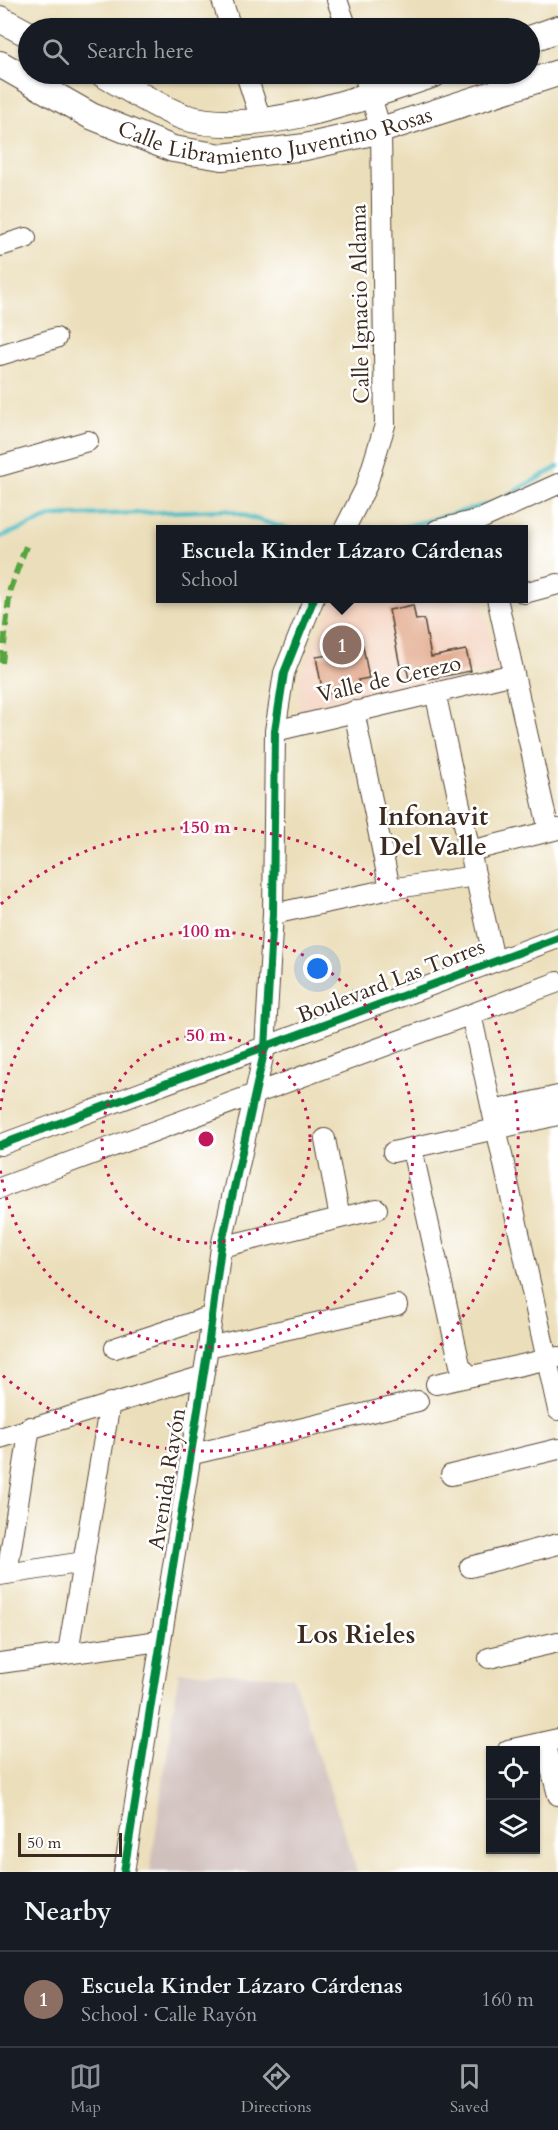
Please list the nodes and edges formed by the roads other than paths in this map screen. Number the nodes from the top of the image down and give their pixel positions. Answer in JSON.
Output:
{"nodes":[{"id":1,"x":222,"y":0,"type":"edge"},
{"id":2,"x":337,"y":0,"type":"edge"},
{"id":3,"x":228,"y":18,"type":"edge"},
{"id":4,"x":343,"y":18,"type":"edge"},
{"id":5,"x":0,"y":19,"type":"edge"},
{"id":6,"x":18,"y":29,"type":"edge"},
{"id":7,"x":558,"y":29,"type":"edge"},
{"id":8,"x":540,"y":35,"type":"edge"},
{"id":9,"x":0,"y":64,"type":"edge"},
{"id":10,"x":558,"y":73,"type":"edge"},
{"id":11,"x":18,"y":74,"type":"edge"},
{"id":12,"x":540,"y":79,"type":"edge"},
{"id":13,"x":35,"y":84,"type":"edge"},
{"id":14,"x":122,"y":84,"type":"edge"},
{"id":15,"x":249,"y":84,"type":"edge"},
{"id":16,"x":524,"y":84,"type":"edge"},
{"id":17,"x":368,"y":85,"type":"edge"},
{"id":18,"x":261,"y":120,"type":"junction"},
{"id":19,"x":381,"y":130,"type":"junction"},
{"id":20,"x":26,"y":238,"type":"dead end"},
{"id":21,"x":0,"y":246,"type":"edge"},
{"id":22,"x":56,"y":338,"type":"dead end"},
{"id":23,"x":0,"y":355,"type":"edge"},
{"id":24,"x":88,"y":441,"type":"dead end"},
{"id":25,"x":0,"y":466,"type":"edge"},
{"id":26,"x":558,"y":484,"type":"edge"},
{"id":27,"x":482,"y":524,"type":"edge"},
{"id":28,"x":346,"y":525,"type":"edge"},
{"id":29,"x":558,"y":584,"type":"edge"},
{"id":30,"x":528,"y":591,"type":"edge"},
{"id":31,"x":312,"y":603,"type":"edge"},
{"id":32,"x":499,"y":603,"type":"edge"},
{"id":33,"x":514,"y":674,"type":"junction"},
{"id":34,"x":435,"y":692,"type":"junction"},
{"id":35,"x":354,"y":711,"type":"junction"},
{"id":36,"x":275,"y":731,"type":"junction"},
{"id":37,"x":554,"y":830,"type":"edge"},
{"id":38,"x":470,"y":851,"type":"junction"},
{"id":39,"x":475,"y":876,"type":"junction"},
{"id":40,"x":390,"y":889,"type":"junction"},
{"id":41,"x":273,"y":914,"type":"junction"},
{"id":42,"x":558,"y":938,"type":"edge"},
{"id":43,"x":494,"y":960,"type":"junction"},
{"id":44,"x":558,"y":982,"type":"edge"},
{"id":45,"x":471,"y":1014,"type":"junction"},
{"id":46,"x":265,"y":1048,"type":"junction"},
{"id":47,"x":255,"y":1094,"type":"junction"},
{"id":48,"x":558,"y":1096,"type":"edge"},
{"id":49,"x":558,"y":1115,"type":"edge"},
{"id":50,"x":494,"y":1119,"type":"junction"},
{"id":51,"x":325,"y":1139,"type":"dead end"},
{"id":52,"x":0,"y":1145,"type":"edge"},
{"id":53,"x":0,"y":1188,"type":"edge"},
{"id":54,"x":377,"y":1209,"type":"dead end"},
{"id":55,"x":340,"y":1218,"type":"junction"},
{"id":56,"x":221,"y":1247,"type":"junction"},
{"id":57,"x":398,"y":1305,"type":"dead end"},
{"id":58,"x":212,"y":1316,"type":"junction"},
{"id":59,"x":208,"y":1347,"type":"junction"},
{"id":60,"x":115,"y":1348,"type":"dead end"},
{"id":61,"x":552,"y":1358,"type":"edge"},
{"id":62,"x":468,"y":1375,"type":"junction"},
{"id":63,"x":203,"y":1376,"type":"junction"},
{"id":64,"x":436,"y":1384,"type":"dead end"},
{"id":65,"x":418,"y":1401,"type":"dead end"},
{"id":66,"x":110,"y":1403,"type":"junction"},
{"id":67,"x":558,"y":1410,"type":"edge"},
{"id":68,"x":30,"y":1427,"type":"junction"},
{"id":69,"x":0,"y":1438,"type":"edge"},
{"id":70,"x":558,"y":1449,"type":"edge"},
{"id":71,"x":189,"y":1455,"type":"junction"},
{"id":72,"x":451,"y":1475,"type":"dead end"},
{"id":73,"x":558,"y":1544,"type":"edge"},
{"id":74,"x":84,"y":1562,"type":"junction"},
{"id":75,"x":470,"y":1567,"type":"dead end"},
{"id":76,"x":3,"y":1574,"type":"edge"},
{"id":77,"x":159,"y":1641,"type":"junction"},
{"id":78,"x":558,"y":1642,"type":"edge"},
{"id":79,"x":68,"y":1652,"type":"junction"},
{"id":80,"x":489,"y":1658,"type":"dead end"},
{"id":81,"x":0,"y":1663,"type":"edge"},
{"id":82,"x":551,"y":1740,"type":"edge"},
{"id":83,"x":525,"y":1746,"type":"edge"},
{"id":84,"x":558,"y":1795,"type":"edge"},
{"id":85,"x":124,"y":1872,"type":"edge"}],
"edges":[{"from":1,"to":3,"type":"street"},
{"from":2,"to":4,"type":"street"},
{"from":5,"to":6,"type":"main road"},
{"from":7,"to":8,"type":"main road"},
{"from":9,"to":11,"type":"main road","name":"Calle Libramiento Juventino Rosas"},
{"from":10,"to":12,"type":"main road","name":"Calle Libramiento Juventino Rosas"},
{"from":13,"to":19,"type":"main road","name":"Calle Libramiento Juventino Rosas"},
{"from":14,"to":18,"type":"main road","name":"Calle Libramiento Juventino Rosas"},
{"from":15,"to":18,"type":"street"},
{"from":16,"to":19,"type":"main road","name":"Calle Libramiento Juventino Rosas"},
{"from":17,"to":18,"type":"main road","name":"Calle Libramiento Juventino Rosas"},
{"from":17,"to":19,"type":"street","name":"Calle Ignacio Aldama"},
{"from":19,"to":28,"type":"street","name":"Calle Ignacio Aldama"},
{"from":20,"to":21,"type":"street"},
{"from":22,"to":23,"type":"street"},
{"from":24,"to":25,"type":"street"},
{"from":26,"to":27,"type":"street"},
{"from":29,"to":30,"type":"street"},
{"from":31,"to":36,"type":"street","name":"Avenida Rayón"},
{"from":32,"to":33,"type":"street"},
{"from":33,"to":34,"type":"street","name":"Valle de Cerezo"},
{"from":33,"to":37,"type":"street"},
{"from":34,"to":35,"type":"street","name":"Valle de Cerezo"},
{"from":34,"to":38,"type":"street"},
{"from":35,"to":36,"type":"street","name":"Valle de Cerezo"},
{"from":35,"to":40,"type":"street"},
{"from":36,"to":41,"type":"street","name":"Avenida Rayón"},
{"from":37,"to":38,"type":"street"},
{"from":38,"to":39,"type":"street"},
{"from":39,"to":40,"type":"street"},
{"from":39,"to":43,"type":"street"},
{"from":40,"to":41,"type":"street"},
{"from":41,"to":46,"type":"street","name":"Avenida Rayón"},
{"from":42,"to":43,"type":"street","name":"Boulevard Las Torres"},
{"from":43,"to":46,"type":"street","name":"Boulevard Las Torres"},
{"from":44,"to":45,"type":"street"},
{"from":45,"to":47,"type":"street"},
{"from":45,"to":50,"type":"street"},
{"from":46,"to":47,"type":"street","name":"Avenida Rayón"},
{"from":46,"to":52,"type":"street","name":"Boulevard Las Torres"},
{"from":47,"to":53,"type":"street"},
{"from":47,"to":56,"type":"street","name":"Avenida Rayón"},
{"from":48,"to":50,"type":"street"},
{"from":49,"to":50,"type":"street"},
{"from":50,"to":61,"type":"street"},
{"from":50,"to":62,"type":"street"},
{"from":51,"to":55,"type":"street"},
{"from":54,"to":55,"type":"street"},
{"from":55,"to":56,"type":"street"},
{"from":56,"to":58,"type":"street","name":"Avenida Rayón"},
{"from":57,"to":59,"type":"street"},
{"from":58,"to":59,"type":"street","name":"Avenida Rayón"},
{"from":58,"to":60,"type":"street"},
{"from":59,"to":63,"type":"street","name":"Avenida Rayón"},
{"from":61,"to":62,"type":"street"},
{"from":61,"to":67,"type":"street"},
{"from":62,"to":64,"type":"street"},
{"from":63,"to":66,"type":"street"},
{"from":63,"to":71,"type":"street","name":"Avenida Rayón"},
{"from":65,"to":71,"type":"street"},
{"from":66,"to":68,"type":"street"},
{"from":66,"to":74,"type":"street"},
{"from":68,"to":69,"type":"street"},
{"from":68,"to":76,"type":"street"},
{"from":70,"to":72,"type":"street"},
{"from":71,"to":77,"type":"street","name":"Avenida Rayón"},
{"from":73,"to":75,"type":"street"},
{"from":74,"to":76,"type":"street"},
{"from":74,"to":79,"type":"street"},
{"from":77,"to":79,"type":"street"},
{"from":77,"to":85,"type":"street","name":"Avenida Rayón"},
{"from":78,"to":80,"type":"street"},
{"from":79,"to":81,"type":"street"},
{"from":82,"to":83,"type":"street"},
{"from":82,"to":84,"type":"street"}]}
